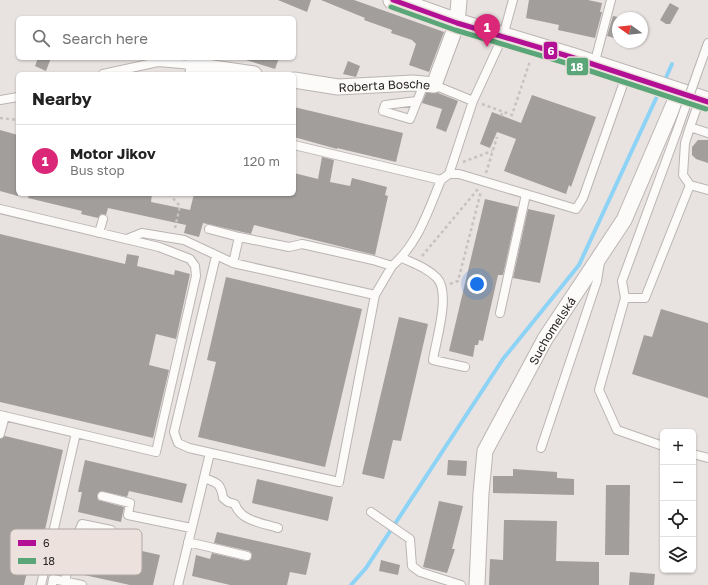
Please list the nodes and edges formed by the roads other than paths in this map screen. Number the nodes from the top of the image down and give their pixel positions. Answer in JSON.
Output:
{"nodes":[{"id":1,"x":393,"y":0,"type":"edge"},
{"id":2,"x":459,"y":0,"type":"edge"},
{"id":3,"x":513,"y":0,"type":"edge"},
{"id":4,"x":611,"y":0,"type":"edge"},
{"id":5,"x":457,"y":23,"type":"junction"},
{"id":6,"x":503,"y":36,"type":"junction"},
{"id":7,"x":708,"y":43,"type":"edge"},
{"id":8,"x":594,"y":65,"type":"junction"},
{"id":9,"x":190,"y":69,"type":"edge"},
{"id":10,"x":112,"y":72,"type":"edge"},
{"id":11,"x":228,"y":72,"type":"edge"},
{"id":12,"x":626,"y":76,"type":"junction"},
{"id":13,"x":296,"y":80,"type":"edge"},
{"id":14,"x":429,"y":85,"type":"junction"},
{"id":15,"x":665,"y":88,"type":"junction"},
{"id":16,"x":16,"y":97,"type":"edge"},
{"id":17,"x":0,"y":100,"type":"edge"},
{"id":18,"x":473,"y":100,"type":"junction"},
{"id":19,"x":417,"y":101,"type":"dead end"},
{"id":20,"x":704,"y":101,"type":"edge"},
{"id":21,"x":690,"y":127,"type":"junction"},
{"id":22,"x":708,"y":133,"type":"edge"},
{"id":23,"x":296,"y":145,"type":"edge"},
{"id":24,"x":450,"y":171,"type":"junction"},
{"id":25,"x":441,"y":180,"type":"junction"},
{"id":26,"x":690,"y":185,"type":"junction"},
{"id":27,"x":708,"y":190,"type":"edge"},
{"id":28,"x":526,"y":194,"type":"junction"},
{"id":29,"x":0,"y":209,"type":"edge"},
{"id":30,"x":103,"y":219,"type":"dead end"},
{"id":31,"x":209,"y":229,"type":"dead end"},
{"id":32,"x":100,"y":233,"type":"junction"},
{"id":33,"x":240,"y":237,"type":"junction"},
{"id":34,"x":127,"y":239,"type":"junction"},
{"id":35,"x":601,"y":255,"type":"junction"},
{"id":36,"x":216,"y":256,"type":"junction"},
{"id":37,"x":402,"y":258,"type":"junction"},
{"id":38,"x":233,"y":263,"type":"junction"},
{"id":39,"x":392,"y":266,"type":"junction"},
{"id":40,"x":375,"y":295,"type":"junction"},
{"id":41,"x":625,"y":298,"type":"junction"},
{"id":42,"x":500,"y":313,"type":"dead end"},
{"id":43,"x":465,"y":367,"type":"dead end"},
{"id":44,"x":2,"y":415,"type":"edge"},
{"id":45,"x":0,"y":434,"type":"edge"},
{"id":46,"x":76,"y":434,"type":"junction"},
{"id":47,"x":660,"y":445,"type":"edge"},
{"id":48,"x":541,"y":448,"type":"dead end"},
{"id":49,"x":210,"y":453,"type":"junction"},
{"id":50,"x":696,"y":455,"type":"edge"},
{"id":51,"x":708,"y":458,"type":"edge"},
{"id":52,"x":204,"y":478,"type":"junction"},
{"id":53,"x":102,"y":496,"type":"dead end"},
{"id":54,"x":371,"y":512,"type":"dead end"},
{"id":55,"x":191,"y":528,"type":"junction"},
{"id":56,"x":278,"y":528,"type":"dead end"},
{"id":57,"x":54,"y":529,"type":"edge"},
{"id":58,"x":80,"y":529,"type":"edge"},
{"id":59,"x":106,"y":529,"type":"edge"},
{"id":60,"x":188,"y":542,"type":"junction"},
{"id":61,"x":247,"y":556,"type":"dead end"},
{"id":62,"x":43,"y":575,"type":"edge"},
{"id":63,"x":66,"y":575,"type":"edge"},
{"id":64,"x":65,"y":581,"type":"junction"},
{"id":65,"x":41,"y":585,"type":"edge"},
{"id":66,"x":52,"y":585,"type":"edge"},
{"id":67,"x":82,"y":585,"type":"edge"},
{"id":68,"x":178,"y":585,"type":"edge"},
{"id":69,"x":461,"y":585,"type":"edge"},
{"id":70,"x":477,"y":585,"type":"edge"}],
"edges":[{"from":1,"to":5,"type":"street"},
{"from":2,"to":5,"type":"street","name":"Roberta Bosche"},
{"from":3,"to":6,"type":"lane"},
{"from":4,"to":8,"type":"lane"},
{"from":5,"to":6,"type":"street"},
{"from":5,"to":14,"type":"street","name":"Roberta Bosche"},
{"from":6,"to":8,"type":"street"},
{"from":6,"to":18,"type":"lane"},
{"from":7,"to":41,"type":"lane","bridge":true},
{"from":8,"to":12,"type":"street"},
{"from":9,"to":10,"type":"lane"},
{"from":9,"to":11,"type":"street"},
{"from":12,"to":15,"type":"street"},
{"from":12,"to":28,"type":"lane"},
{"from":13,"to":14,"type":"street","name":"Roberta Bosche"},
{"from":14,"to":18,"type":"lane"},
{"from":14,"to":19,"type":"lane"},
{"from":15,"to":20,"type":"street"},
{"from":15,"to":35,"type":"street","name":"Suchomelská"},
{"from":16,"to":17,"type":"lane"},
{"from":18,"to":24,"type":"lane"},
{"from":20,"to":21,"type":"lane"},
{"from":21,"to":22,"type":"lane"},
{"from":21,"to":26,"type":"lane"},
{"from":23,"to":25,"type":"lane"},
{"from":24,"to":25,"type":"lane"},
{"from":24,"to":28,"type":"lane"},
{"from":25,"to":37,"type":"lane"},
{"from":26,"to":27,"type":"lane"},
{"from":26,"to":41,"type":"lane"},
{"from":28,"to":42,"type":"lane"},
{"from":29,"to":32,"type":"lane"},
{"from":30,"to":32,"type":"lane"},
{"from":31,"to":33,"type":"lane"},
{"from":32,"to":34,"type":"lane"},
{"from":33,"to":38,"type":"lane"},
{"from":33,"to":39,"type":"lane"},
{"from":34,"to":36,"type":"lane"},
{"from":34,"to":46,"type":"lane"},
{"from":35,"to":48,"type":"lane"},
{"from":35,"to":70,"type":"street","name":"Suchomelská"},
{"from":36,"to":38,"type":"lane"},
{"from":36,"to":49,"type":"lane"},
{"from":37,"to":39,"type":"lane"},
{"from":37,"to":43,"type":"lane"},
{"from":38,"to":40,"type":"lane"},
{"from":39,"to":40,"type":"lane"},
{"from":40,"to":49,"type":"lane"},
{"from":41,"to":47,"type":"lane"},
{"from":44,"to":45,"type":"lane"},
{"from":44,"to":46,"type":"lane"},
{"from":46,"to":57,"type":"lane"},
{"from":49,"to":52,"type":"lane"},
{"from":50,"to":51,"type":"lane"},
{"from":52,"to":55,"type":"lane"},
{"from":52,"to":56,"type":"lane"},
{"from":53,"to":55,"type":"lane"},
{"from":54,"to":69,"type":"lane"},
{"from":55,"to":60,"type":"lane"},
{"from":58,"to":59,"type":"lane"},
{"from":60,"to":61,"type":"lane"},
{"from":60,"to":68,"type":"lane"},
{"from":62,"to":65,"type":"lane"},
{"from":63,"to":64,"type":"lane"},
{"from":64,"to":66,"type":"lane"},
{"from":64,"to":67,"type":"lane"}]}
